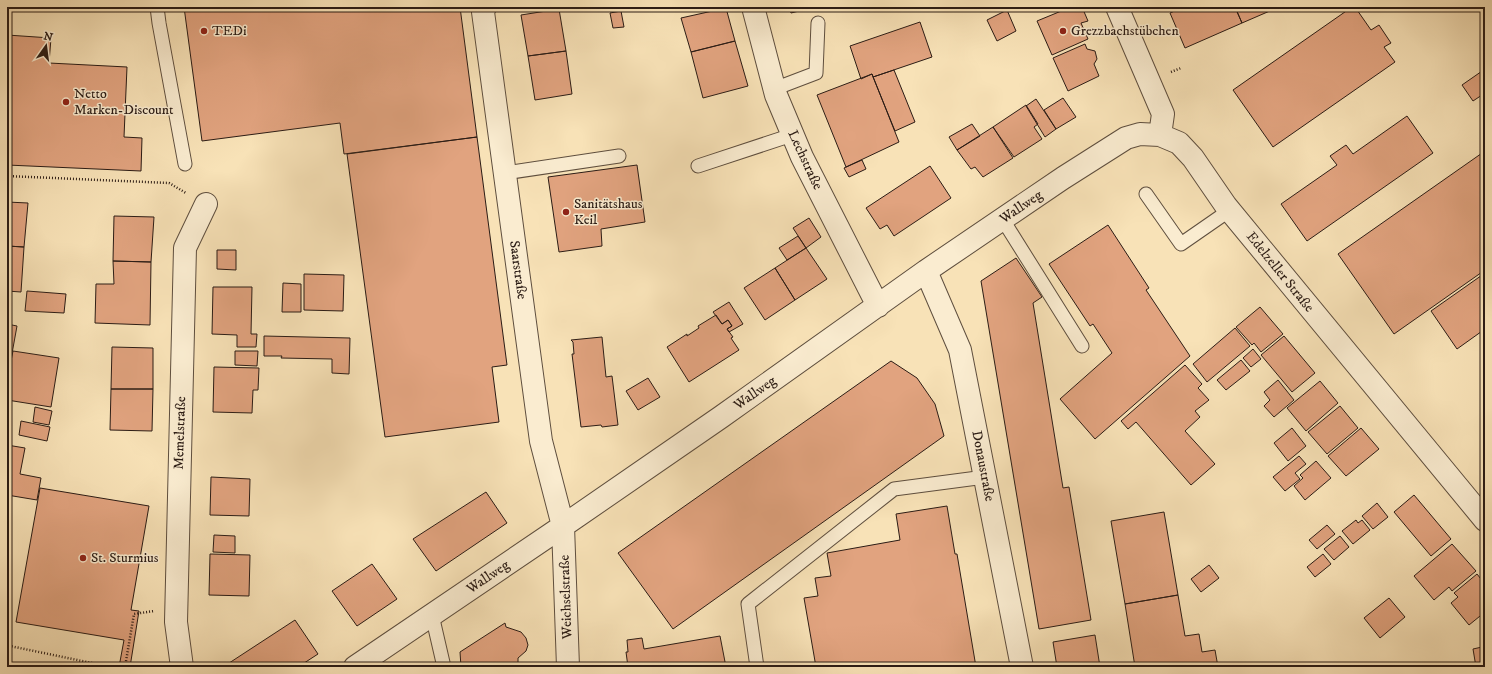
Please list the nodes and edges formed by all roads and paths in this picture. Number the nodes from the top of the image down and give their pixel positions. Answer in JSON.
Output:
{"nodes":[{"id":1,"x":157,"y":7,"type":"edge"},
{"id":2,"x":752,"y":7,"type":"edge"},
{"id":3,"x":1117,"y":7,"type":"edge"},
{"id":4,"x":484,"y":9,"type":"edge"},
{"id":5,"x":818,"y":23,"type":"dead end"},
{"id":6,"x":774,"y":89,"type":"junction"},
{"id":7,"x":792,"y":135,"type":"junction"},
{"id":8,"x":1160,"y":135,"type":"junction"},
{"id":9,"x":618,"y":156,"type":"dead end"},
{"id":10,"x":185,"y":164,"type":"dead end"},
{"id":11,"x":698,"y":166,"type":"dead end"},
{"id":12,"x":505,"y":173,"type":"junction"},
{"id":13,"x":7,"y":176,"type":"edge"},
{"id":14,"x":1146,"y":194,"type":"dead end"},
{"id":15,"x":206,"y":204,"type":"joint"},
{"id":16,"x":1230,"y":210,"type":"junction"},
{"id":17,"x":1003,"y":220,"type":"junction"},
{"id":18,"x":926,"y":271,"type":"junction"},
{"id":19,"x":878,"y":306,"type":"junction"},
{"id":20,"x":1082,"y":346,"type":"dead end"},
{"id":21,"x":985,"y":477,"type":"junction"},
{"id":22,"x":1485,"y":520,"type":"edge"},
{"id":23,"x":563,"y":526,"type":"junction"},
{"id":24,"x":154,"y":611,"type":"dead end"},
{"id":25,"x":432,"y":615,"type":"junction"},
{"id":26,"x":7,"y":665,"type":"edge"},
{"id":27,"x":111,"y":667,"type":"edge"},
{"id":28,"x":125,"y":667,"type":"edge"},
{"id":29,"x":182,"y":667,"type":"edge"},
{"id":30,"x":355,"y":667,"type":"edge"},
{"id":31,"x":444,"y":667,"type":"edge"},
{"id":32,"x":568,"y":667,"type":"edge"},
{"id":33,"x":757,"y":667,"type":"edge"},
{"id":34,"x":1022,"y":667,"type":"edge"}],
"edges":[{"from":1,"to":10,"type":"lane"},
{"from":2,"to":6,"type":"street","name":"Lechstraße"},
{"from":3,"to":8,"type":"street"},
{"from":4,"to":12,"type":"street","name":"Saarstraße"},
{"from":5,"to":6,"type":"lane"},
{"from":6,"to":7,"type":"street","name":"Lechstraße"},
{"from":7,"to":11,"type":"lane"},
{"from":7,"to":19,"type":"street","name":"Lechstraße"},
{"from":8,"to":16,"type":"street","name":"Edelzeller Straße"},
{"from":8,"to":17,"type":"street","name":"Wallweg"},
{"from":9,"to":12,"type":"lane"},
{"from":12,"to":23,"type":"street","name":"Saarstraße"},
{"from":13,"to":15,"type":"path"},
{"from":14,"to":16,"type":"lane"},
{"from":15,"to":29,"type":"street","name":"Memelstraße"},
{"from":16,"to":22,"type":"street","name":"Edelzeller Straße"},
{"from":17,"to":18,"type":"street","name":"Wallweg"},
{"from":17,"to":20,"type":"lane"},
{"from":18,"to":19,"type":"street","name":"Wallweg"},
{"from":18,"to":21,"type":"street","name":"Donaustraße"},
{"from":19,"to":23,"type":"street","name":"Wallweg"},
{"from":21,"to":33,"type":"lane"},
{"from":21,"to":34,"type":"street","name":"Donaustraße"},
{"from":23,"to":25,"type":"street","name":"Wallweg"},
{"from":23,"to":32,"type":"street","name":"Weichselstraße"},
{"from":24,"to":28,"type":"path"},
{"from":25,"to":30,"type":"street","name":"Wallweg"},
{"from":25,"to":31,"type":"lane"},
{"from":26,"to":27,"type":"path"}]}
